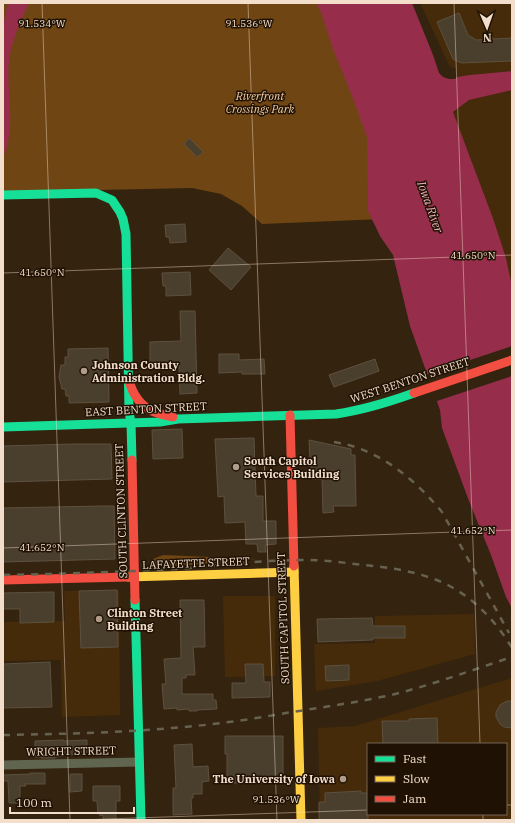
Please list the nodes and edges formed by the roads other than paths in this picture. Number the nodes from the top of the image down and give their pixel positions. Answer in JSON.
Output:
{"nodes":[{"id":1,"x":3,"y":195,"type":"edge"},
{"id":2,"x":512,"y":360,"type":"edge"},
{"id":3,"x":129,"y":380,"type":"junction"},
{"id":4,"x":290,"y":415,"type":"junction"},
{"id":5,"x":178,"y":419,"type":"junction"},
{"id":6,"x":3,"y":422,"type":"edge"},
{"id":7,"x":131,"y":423,"type":"junction"},
{"id":8,"x":3,"y":427,"type":"edge"},
{"id":9,"x":14,"y":427,"type":"junction"},
{"id":10,"x":294,"y":572,"type":"junction"},
{"id":11,"x":135,"y":576,"type":"junction"},
{"id":12,"x":3,"y":580,"type":"edge"},
{"id":13,"x":140,"y":762,"type":"junction"},
{"id":14,"x":3,"y":765,"type":"edge"},
{"id":15,"x":141,"y":820,"type":"edge"},
{"id":16,"x":301,"y":820,"type":"edge"}],
"edges":[{"from":1,"to":3,"type":"street","name":"SOUTH CLINTON STREET"},
{"from":2,"to":4,"type":"street","name":"WEST BENTON STREET"},
{"from":3,"to":5,"type":"street"},
{"from":3,"to":7,"type":"street","name":"SOUTH CLINTON STREET"},
{"from":4,"to":5,"type":"street","name":"EAST BENTON STREET"},
{"from":4,"to":10,"type":"street","name":"SOUTH CAPITOL STREET"},
{"from":5,"to":7,"type":"street","name":"EAST BENTON STREET"},
{"from":6,"to":9,"type":"street"},
{"from":7,"to":9,"type":"street","name":"EAST BENTON STREET"},
{"from":7,"to":11,"type":"street","name":"SOUTH CLINTON STREET"},
{"from":8,"to":9,"type":"street","name":"EAST BENTON STREET"},
{"from":10,"to":11,"type":"street","name":"LAFAYETTE STREET"},
{"from":10,"to":16,"type":"street","name":"SOUTH CAPITOL STREET"},
{"from":11,"to":12,"type":"street","name":"LAFAYETTE STREET"},
{"from":11,"to":13,"type":"street","name":"SOUTH CLINTON STREET"},
{"from":13,"to":14,"type":"street","name":"WRIGHT STREET"},
{"from":13,"to":15,"type":"street","name":"SOUTH CLINTON STREET"}]}
